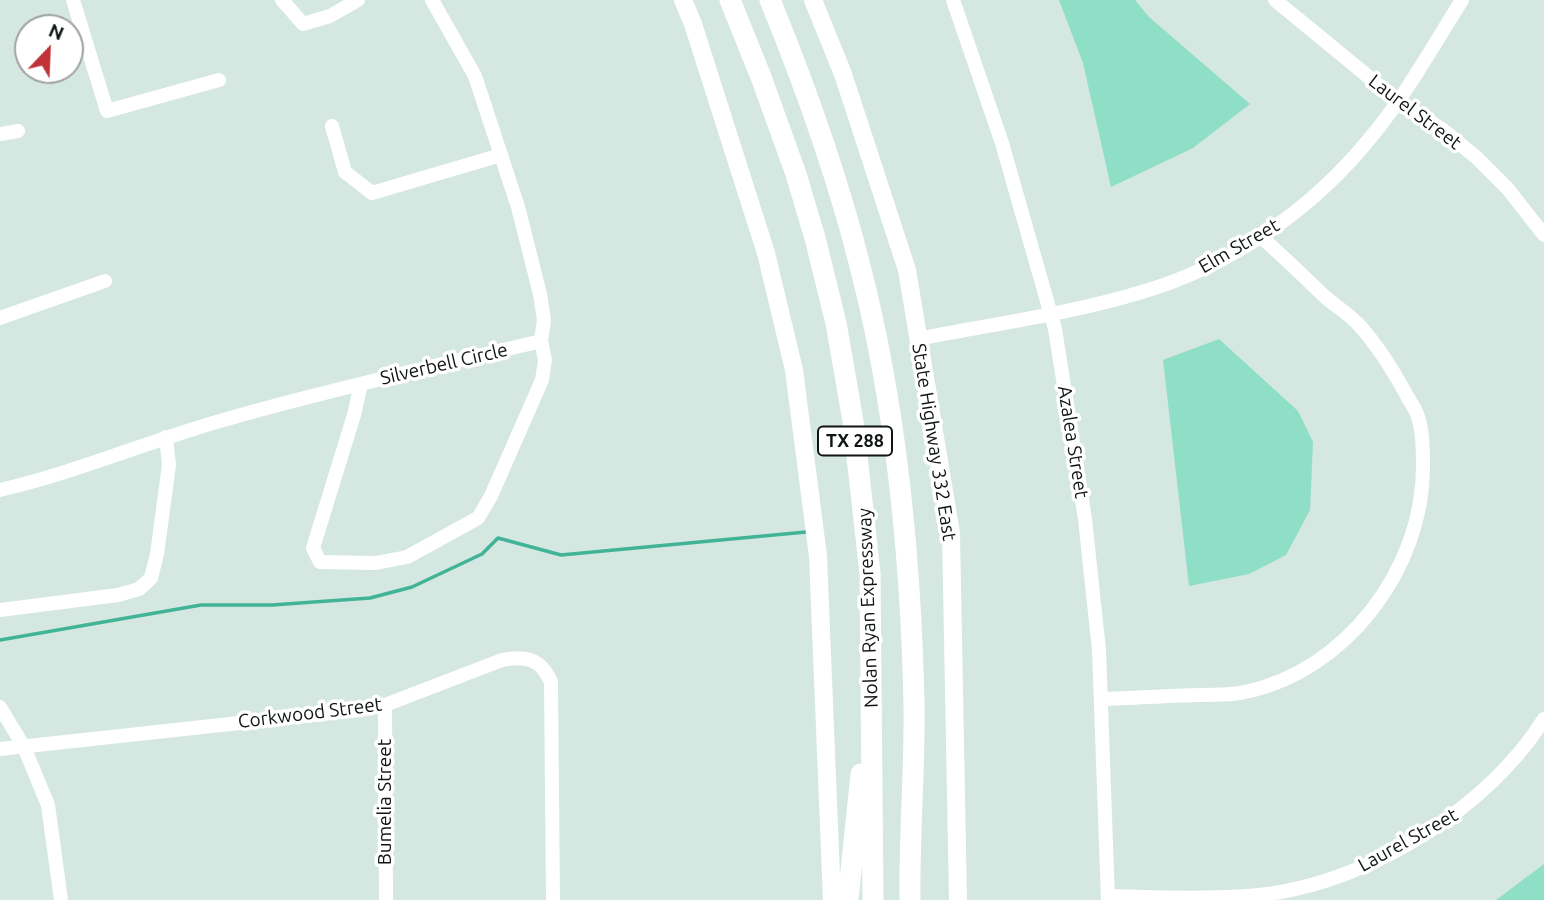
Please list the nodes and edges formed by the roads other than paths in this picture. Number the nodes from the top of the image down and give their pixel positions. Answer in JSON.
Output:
{"nodes":[{"id":1,"x":72,"y":0,"type":"edge"},
{"id":2,"x":282,"y":0,"type":"edge"},
{"id":3,"x":358,"y":0,"type":"edge"},
{"id":4,"x":432,"y":0,"type":"edge"},
{"id":5,"x":683,"y":0,"type":"edge"},
{"id":6,"x":730,"y":0,"type":"edge"},
{"id":7,"x":770,"y":0,"type":"edge"},
{"id":8,"x":813,"y":0,"type":"edge"},
{"id":9,"x":953,"y":0,"type":"edge"},
{"id":10,"x":1275,"y":0,"type":"edge"},
{"id":11,"x":1462,"y":0,"type":"edge"},
{"id":12,"x":219,"y":80,"type":"dead end"},
{"id":13,"x":1398,"y":101,"type":"junction"},
{"id":14,"x":332,"y":126,"type":"dead end"},
{"id":15,"x":18,"y":131,"type":"dead end"},
{"id":16,"x":0,"y":134,"type":"edge"},
{"id":17,"x":501,"y":155,"type":"junction"},
{"id":18,"x":1544,"y":235,"type":"edge"},
{"id":19,"x":1261,"y":237,"type":"junction"},
{"id":20,"x":104,"y":281,"type":"dead end"},
{"id":21,"x":1051,"y":313,"type":"junction"},
{"id":22,"x":0,"y":318,"type":"edge"},
{"id":23,"x":918,"y":339,"type":"junction"},
{"id":24,"x":541,"y":341,"type":"junction"},
{"id":25,"x":361,"y":384,"type":"junction"},
{"id":26,"x":166,"y":437,"type":"junction"},
{"id":27,"x":0,"y":490,"type":"edge"},
{"id":28,"x":0,"y":610,"type":"edge"},
{"id":29,"x":872,"y":667,"type":"junction"},
{"id":30,"x":1101,"y":699,"type":"junction"},
{"id":31,"x":385,"y":705,"type":"junction"},
{"id":32,"x":0,"y":707,"type":"edge"},
{"id":33,"x":1544,"y":719,"type":"edge"},
{"id":34,"x":24,"y":747,"type":"junction"},
{"id":35,"x":0,"y":749,"type":"edge"},
{"id":36,"x":1108,"y":898,"type":"edge"},
{"id":37,"x":61,"y":900,"type":"edge"},
{"id":38,"x":386,"y":900,"type":"edge"},
{"id":39,"x":553,"y":900,"type":"edge"},
{"id":40,"x":832,"y":900,"type":"edge"},
{"id":41,"x":848,"y":900,"type":"edge"},
{"id":42,"x":873,"y":900,"type":"edge"},
{"id":43,"x":910,"y":900,"type":"edge"},
{"id":44,"x":958,"y":900,"type":"edge"}],
"edges":[{"from":1,"to":12,"type":"street"},
{"from":2,"to":3,"type":"street"},
{"from":4,"to":17,"type":"street"},
{"from":5,"to":40,"type":"main road"},
{"from":6,"to":29,"type":"highway","name":"Nolan Ryan Expressway","number":"TX 288"},
{"from":7,"to":43,"type":"highway","name":"Nolan Ryan Expressway","number":"TX 288"},
{"from":8,"to":23,"type":"main road","name":"State Highway 332 East"},
{"from":9,"to":21,"type":"street","name":"Azalea Street"},
{"from":10,"to":13,"type":"street","name":"Laurel Street"},
{"from":11,"to":13,"type":"street","name":"Elm Street"},
{"from":13,"to":18,"type":"street","name":"Laurel Street"},
{"from":13,"to":19,"type":"street","name":"Elm Street"},
{"from":14,"to":17,"type":"street"},
{"from":15,"to":16,"type":"street"},
{"from":17,"to":24,"type":"street"},
{"from":19,"to":21,"type":"street","name":"Elm Street"},
{"from":19,"to":30,"type":"street"},
{"from":20,"to":22,"type":"street"},
{"from":21,"to":23,"type":"street","name":"Elm Street"},
{"from":21,"to":30,"type":"street","name":"Azalea Street"},
{"from":23,"to":44,"type":"main road","name":"State Highway 332 East"},
{"from":24,"to":25,"type":"street","name":"Silverbell Circle"},
{"from":24,"to":25,"type":"street"},
{"from":25,"to":26,"type":"street","name":"Silverbell Circle"},
{"from":26,"to":27,"type":"street","name":"Silverbell Circle"},
{"from":26,"to":28,"type":"street"},
{"from":29,"to":41,"type":"highway"},
{"from":29,"to":42,"type":"highway","name":"Nolan Ryan Expressway","number":"TX 288"},
{"from":30,"to":36,"type":"street","name":"Azalea Street"},
{"from":31,"to":34,"type":"street","name":"Corkwood Street"},
{"from":31,"to":38,"type":"street","name":"Bumelia Street"},
{"from":31,"to":39,"type":"street","name":"Corkwood Street"},
{"from":32,"to":34,"type":"street"},
{"from":33,"to":36,"type":"street","name":"Laurel Street"},
{"from":34,"to":35,"type":"street","name":"Corkwood Street"},
{"from":34,"to":37,"type":"street"}]}
